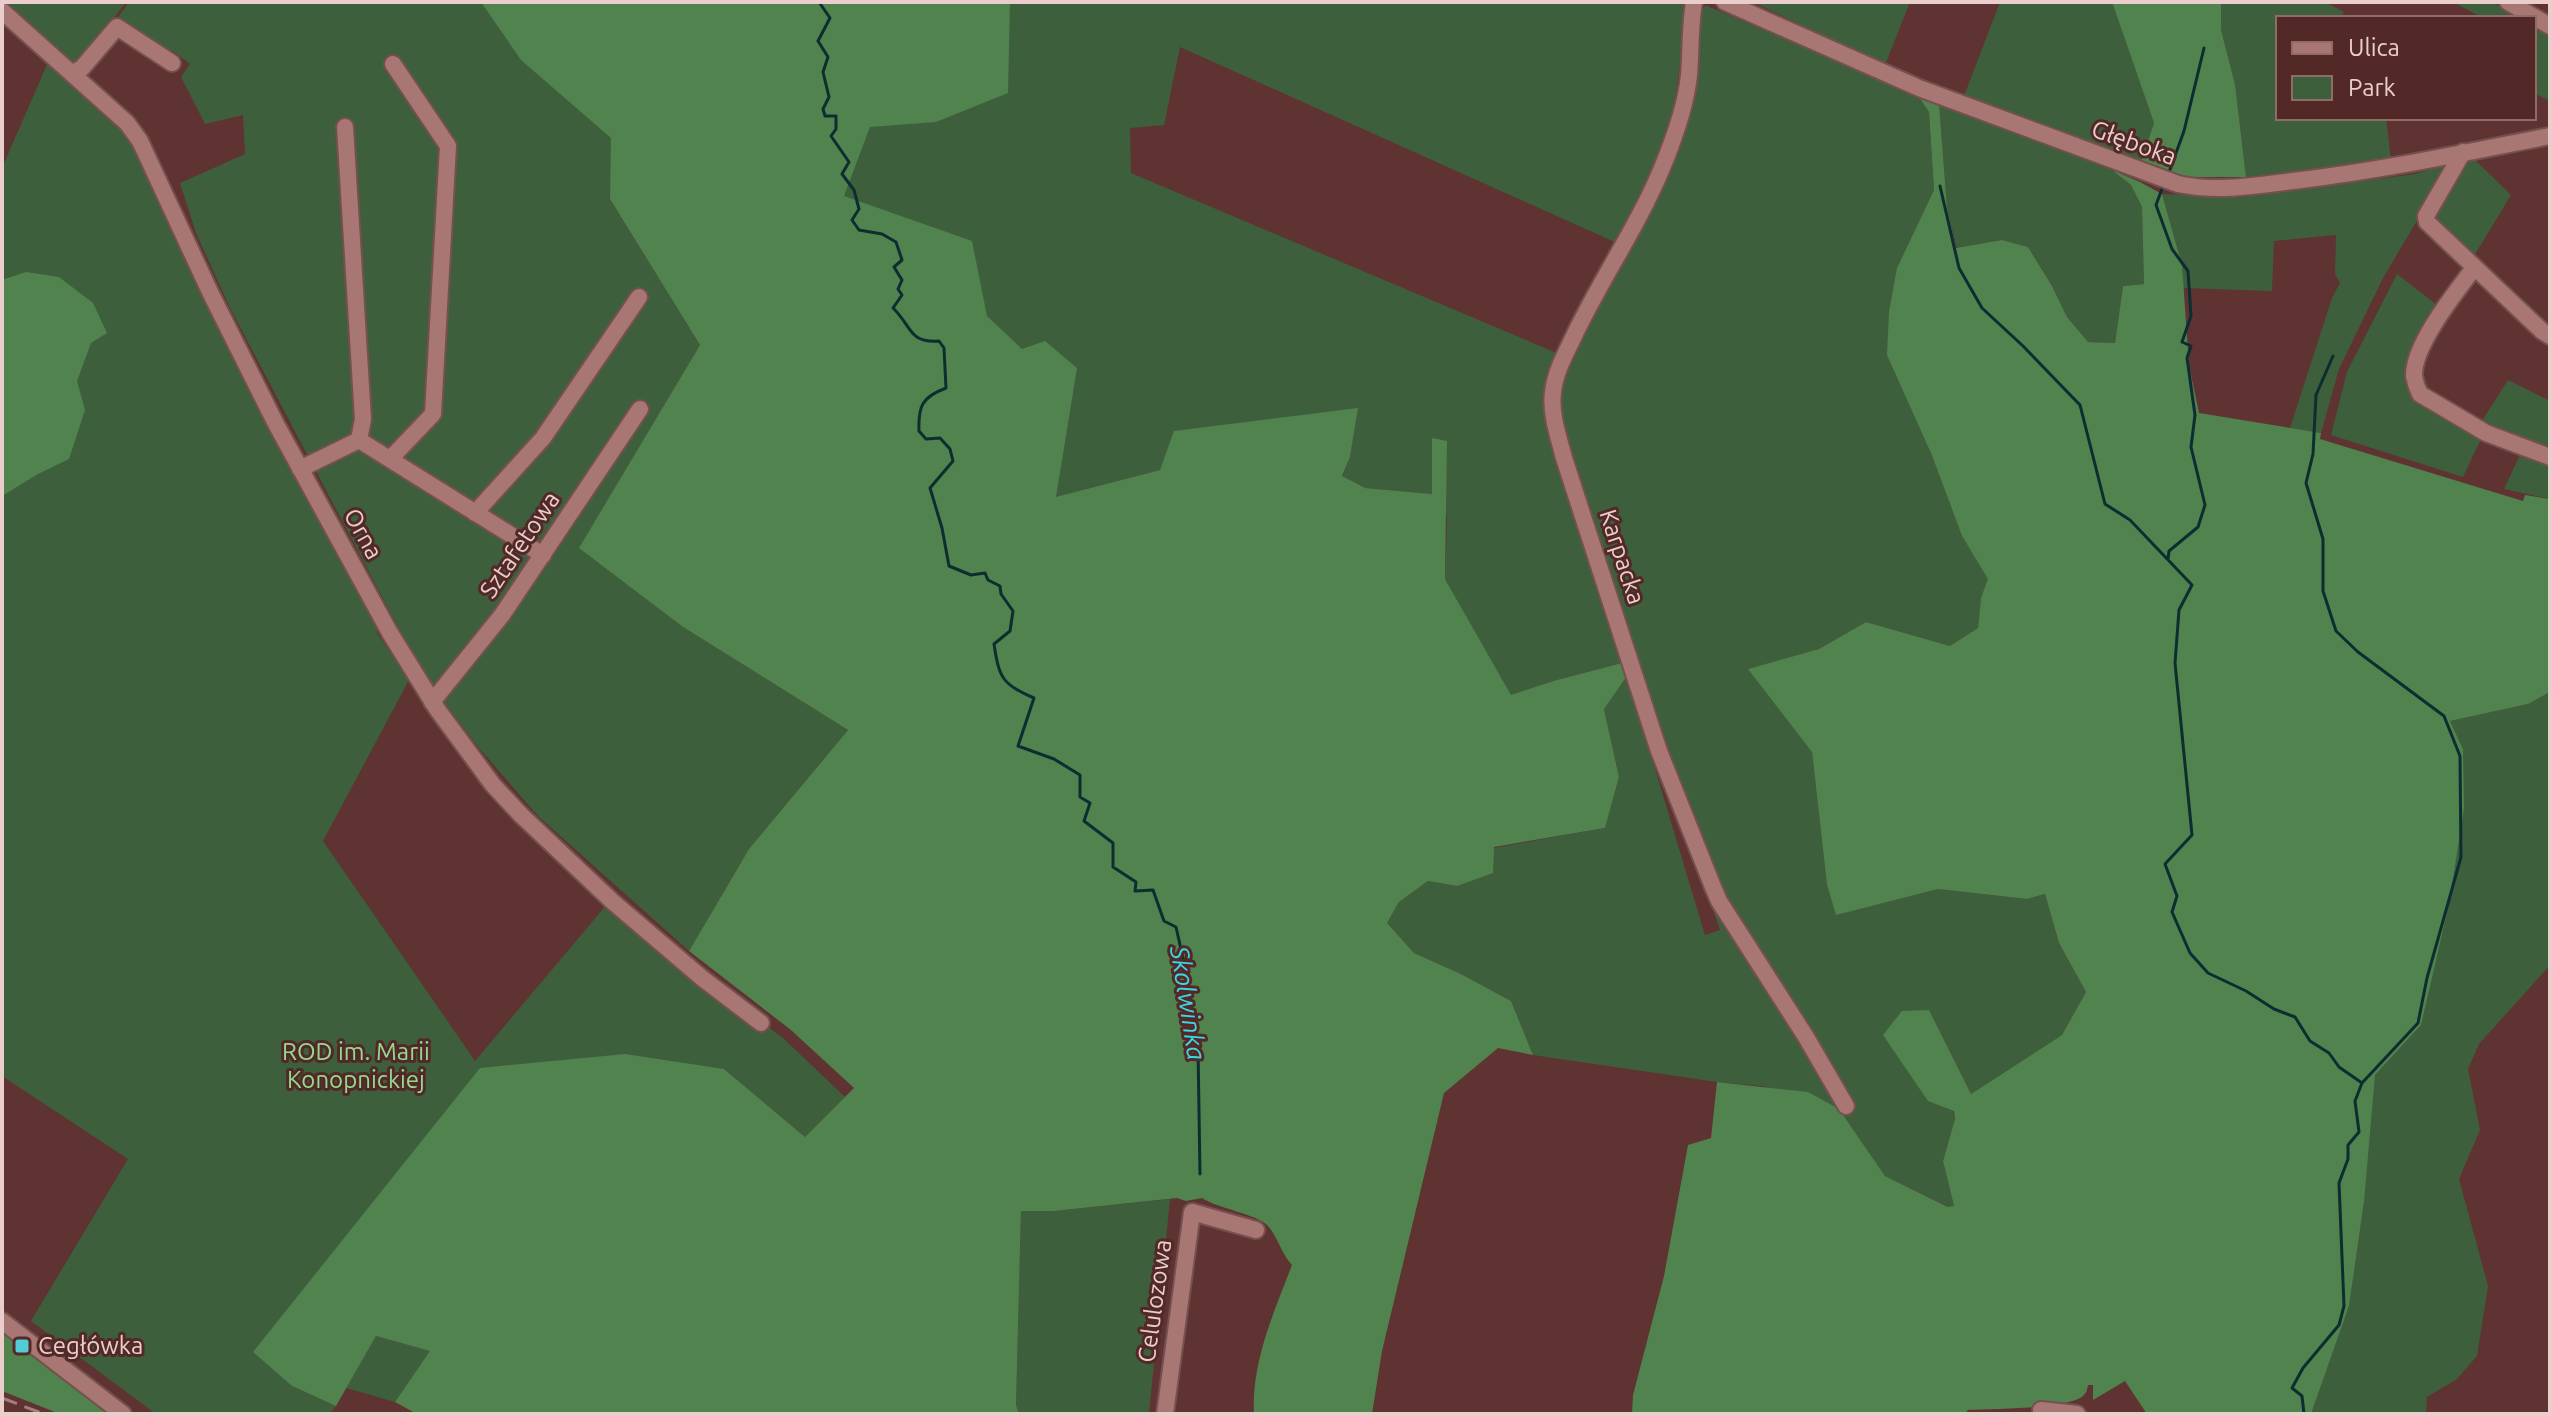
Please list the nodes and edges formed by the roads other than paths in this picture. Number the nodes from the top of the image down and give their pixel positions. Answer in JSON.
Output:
{"nodes":[{"id":1,"x":1694,"y":2,"type":"edge"},
{"id":2,"x":1725,"y":2,"type":"edge"},
{"id":3,"x":2508,"y":2,"type":"edge"},
{"id":4,"x":2,"y":11,"type":"edge"},
{"id":5,"x":2532,"y":16,"type":"edge"},
{"id":6,"x":172,"y":63,"type":"dead end"},
{"id":7,"x":393,"y":64,"type":"dead end"},
{"id":8,"x":73,"y":73,"type":"junction"},
{"id":9,"x":345,"y":127,"type":"dead end"},
{"id":10,"x":2550,"y":136,"type":"edge"},
{"id":11,"x":2463,"y":152,"type":"junction"},
{"id":12,"x":2474,"y":268,"type":"junction"},
{"id":13,"x":639,"y":297,"type":"dead end"},
{"id":14,"x":2550,"y":336,"type":"edge"},
{"id":15,"x":640,"y":409,"type":"dead end"},
{"id":16,"x":359,"y":440,"type":"junction"},
{"id":17,"x":2550,"y":457,"type":"edge"},
{"id":18,"x":390,"y":459,"type":"junction"},
{"id":19,"x":300,"y":469,"type":"junction"},
{"id":20,"x":475,"y":513,"type":"junction"},
{"id":21,"x":543,"y":555,"type":"junction"},
{"id":22,"x":432,"y":702,"type":"junction"},
{"id":23,"x":761,"y":1023,"type":"dead end"},
{"id":24,"x":1846,"y":1106,"type":"dead end"},
{"id":25,"x":1256,"y":1230,"type":"dead end"},
{"id":26,"x":2,"y":1321,"type":"edge"},
{"id":27,"x":2041,"y":1410,"type":"dead end"},
{"id":28,"x":123,"y":1414,"type":"edge"},
{"id":29,"x":1165,"y":1414,"type":"edge"},
{"id":30,"x":2077,"y":1414,"type":"edge"}],
"edges":[{"from":1,"to":24,"type":"street","name":"Karpacka"},
{"from":2,"to":11,"type":"street","name":"Głęboka"},
{"from":3,"to":5,"type":"street"},
{"from":4,"to":8,"type":"street","name":"Orna"},
{"from":6,"to":8,"type":"street"},
{"from":7,"to":18,"type":"street"},
{"from":8,"to":19,"type":"street","name":"Orna"},
{"from":9,"to":16,"type":"street"},
{"from":10,"to":11,"type":"street","name":"Głęboka"},
{"from":11,"to":12,"type":"street"},
{"from":12,"to":14,"type":"street"},
{"from":12,"to":17,"type":"street"},
{"from":13,"to":20,"type":"street"},
{"from":15,"to":21,"type":"street","name":"Sztafetowa"},
{"from":16,"to":18,"type":"street"},
{"from":16,"to":19,"type":"street"},
{"from":18,"to":20,"type":"street"},
{"from":19,"to":22,"type":"street","name":"Orna"},
{"from":20,"to":21,"type":"street"},
{"from":21,"to":22,"type":"street","name":"Sztafetowa"},
{"from":22,"to":23,"type":"street","name":"Orna"},
{"from":25,"to":29,"type":"street","name":"Celulozowa"},
{"from":26,"to":28,"type":"street"},
{"from":27,"to":30,"type":"street"}]}
